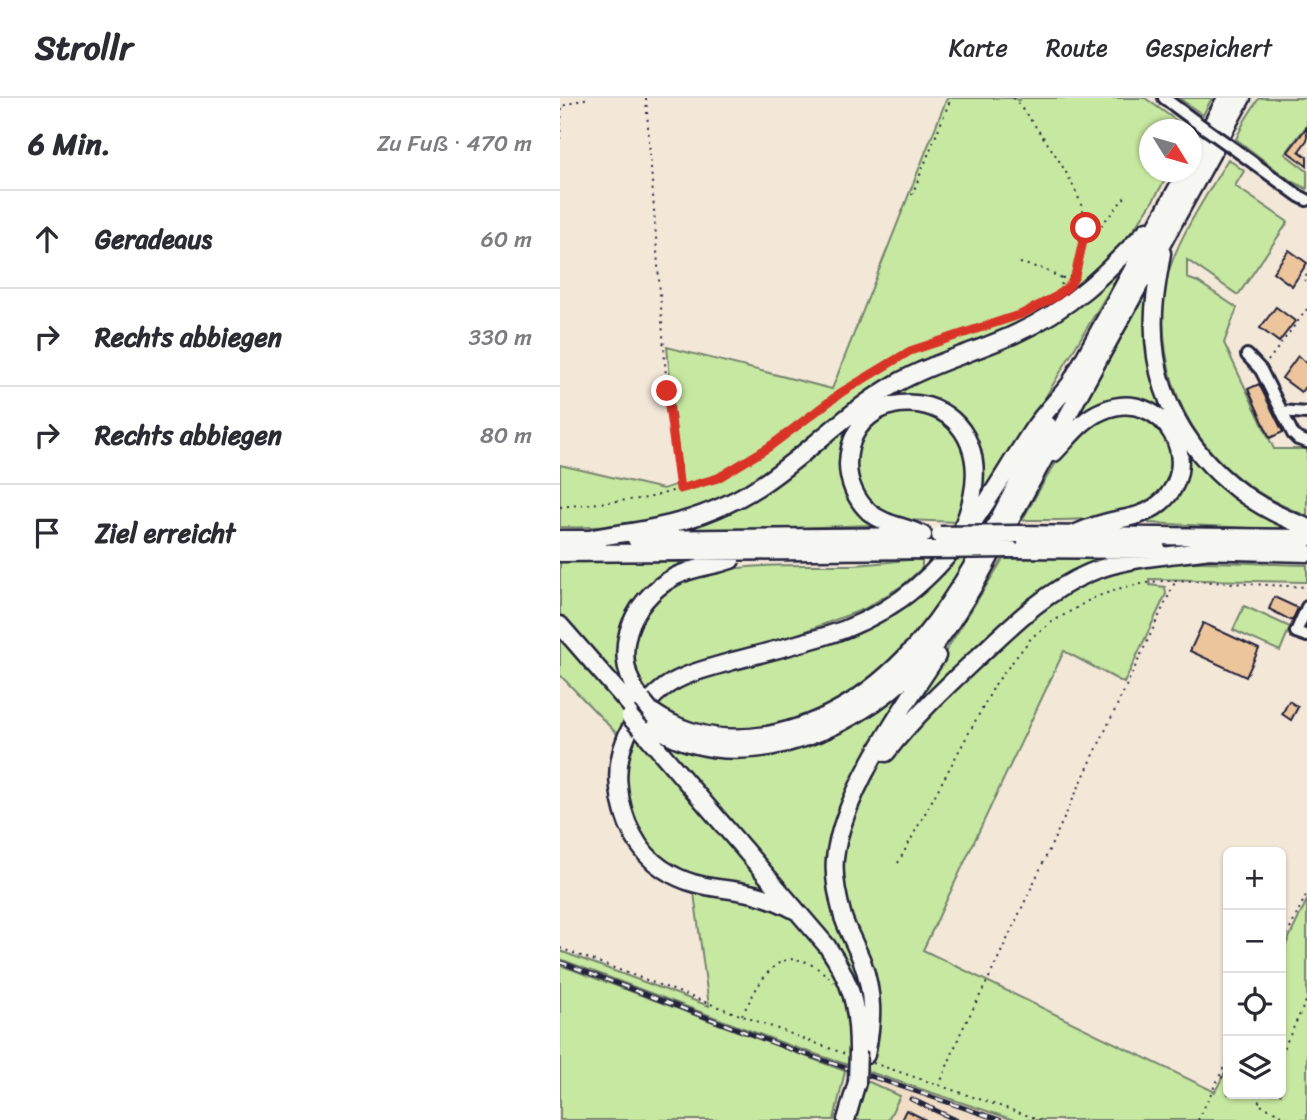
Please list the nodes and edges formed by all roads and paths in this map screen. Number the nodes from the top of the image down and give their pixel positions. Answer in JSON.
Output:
{"nodes":[{"id":1,"x":588,"y":98,"type":"edge"},
{"id":2,"x":646,"y":98,"type":"edge"},
{"id":3,"x":951,"y":98,"type":"edge"},
{"id":4,"x":1164,"y":98,"type":"edge"},
{"id":5,"x":1015,"y":99,"type":"edge"},
{"id":6,"x":1238,"y":99,"type":"edge"},
{"id":7,"x":560,"y":139,"type":"edge"},
{"id":8,"x":1202,"y":148,"type":"edge"},
{"id":9,"x":1180,"y":182,"type":"edge"},
{"id":10,"x":912,"y":195,"type":"dead end"},
{"id":11,"x":1125,"y":197,"type":"dead end"},
{"id":12,"x":1307,"y":200,"type":"edge"},
{"id":13,"x":1164,"y":212,"type":"junction"},
{"id":14,"x":1165,"y":239,"type":"junction"},
{"id":15,"x":1084,"y":242,"type":"junction"},
{"id":16,"x":1020,"y":263,"type":"dead end"},
{"id":17,"x":1307,"y":275,"type":"edge"},
{"id":18,"x":1075,"y":276,"type":"junction"},
{"id":19,"x":1060,"y":278,"type":"junction"},
{"id":20,"x":1307,"y":282,"type":"edge"},
{"id":21,"x":1062,"y":292,"type":"junction"},
{"id":22,"x":1307,"y":309,"type":"edge"},
{"id":23,"x":1247,"y":355,"type":"dead end"},
{"id":24,"x":1261,"y":370,"type":"junction"},
{"id":25,"x":1070,"y":384,"type":"junction"},
{"id":26,"x":1281,"y":411,"type":"junction"},
{"id":27,"x":1307,"y":413,"type":"edge"},
{"id":28,"x":1307,"y":442,"type":"edge"},
{"id":29,"x":1043,"y":463,"type":"junction"},
{"id":30,"x":680,"y":489,"type":"junction"},
{"id":31,"x":560,"y":507,"type":"edge"},
{"id":32,"x":1307,"y":527,"type":"edge"},
{"id":33,"x":1074,"y":534,"type":"junction"},
{"id":34,"x":923,"y":536,"type":"junction"},
{"id":35,"x":1307,"y":538,"type":"edge"},
{"id":36,"x":560,"y":539,"type":"edge"},
{"id":37,"x":590,"y":539,"type":"junction"},
{"id":38,"x":1210,"y":550,"type":"junction"},
{"id":39,"x":560,"y":553,"type":"edge"},
{"id":40,"x":750,"y":553,"type":"junction"},
{"id":41,"x":950,"y":553,"type":"junction"},
{"id":42,"x":1307,"y":553,"type":"edge"},
{"id":43,"x":1176,"y":580,"type":"junction"},
{"id":44,"x":1307,"y":587,"type":"edge"},
{"id":45,"x":1307,"y":607,"type":"edge"},
{"id":46,"x":958,"y":613,"type":"junction"},
{"id":47,"x":560,"y":625,"type":"edge"},
{"id":48,"x":1307,"y":636,"type":"edge"},
{"id":49,"x":641,"y":715,"type":"junction"},
{"id":50,"x":856,"y":792,"type":"junction"},
{"id":51,"x":898,"y":863,"type":"dead end"},
{"id":52,"x":1307,"y":893,"type":"edge"},
{"id":53,"x":798,"y":912,"type":"junction"},
{"id":54,"x":1286,"y":937,"type":"edge"},
{"id":55,"x":560,"y":948,"type":"edge"},
{"id":56,"x":835,"y":983,"type":"dead end"},
{"id":57,"x":1307,"y":999,"type":"edge"},
{"id":58,"x":741,"y":1016,"type":"junction"},
{"id":59,"x":1286,"y":1044,"type":"edge"},
{"id":60,"x":860,"y":1056,"type":"junction"},
{"id":61,"x":1223,"y":1070,"type":"edge"},
{"id":62,"x":1220,"y":1077,"type":"junction"},
{"id":63,"x":1223,"y":1078,"type":"edge"},
{"id":64,"x":940,"y":1086,"type":"junction"},
{"id":65,"x":1260,"y":1099,"type":"edge"},
{"id":66,"x":846,"y":1120,"type":"edge"},
{"id":67,"x":1041,"y":1120,"type":"edge"},
{"id":68,"x":1198,"y":1120,"type":"edge"},
{"id":69,"x":1293,"y":1120,"type":"edge"}],
"edges":[{"from":1,"to":7,"type":"path"},
{"from":2,"to":30,"type":"path"},
{"from":3,"to":10,"type":"path"},
{"from":4,"to":12,"type":"street","bridge":true},
{"from":5,"to":15,"type":"path"},
{"from":6,"to":8,"type":"highway"},
{"from":6,"to":14,"type":"highway"},
{"from":9,"to":13,"type":"highway"},
{"from":11,"to":15,"type":"path"},
{"from":13,"to":25,"type":"highway"},
{"from":13,"to":37,"type":"highway"},
{"from":14,"to":29,"type":"highway"},
{"from":14,"to":32,"type":"highway"},
{"from":15,"to":18,"type":"path"},
{"from":16,"to":19,"type":"path"},
{"from":17,"to":20,"type":"path"},
{"from":18,"to":19,"type":"path"},
{"from":18,"to":21,"type":"path"},
{"from":19,"to":21,"type":"path"},
{"from":21,"to":30,"type":"path"},
{"from":22,"to":24,"type":"path"},
{"from":23,"to":24,"type":"street"},
{"from":24,"to":26,"type":"street"},
{"from":25,"to":41,"type":"highway"},
{"from":25,"to":49,"type":"highway"},
{"from":26,"to":27,"type":"street"},
{"from":26,"to":28,"type":"street"},
{"from":29,"to":33,"type":"highway"},
{"from":29,"to":46,"type":"highway"},
{"from":30,"to":31,"type":"path"},
{"from":33,"to":34,"type":"highway","bridge":true},
{"from":33,"to":35,"type":"highway"},
{"from":34,"to":37,"type":"highway"},
{"from":34,"to":41,"type":"highway"},
{"from":36,"to":37,"type":"highway"},
{"from":38,"to":40,"type":"highway","bridge":true},
{"from":38,"to":42,"type":"highway"},
{"from":38,"to":50,"type":"highway"},
{"from":39,"to":40,"type":"highway"},
{"from":40,"to":49,"type":"highway"},
{"from":41,"to":53,"type":"highway"},
{"from":43,"to":44,"type":"path"},
{"from":43,"to":51,"type":"path"},
{"from":43,"to":64,"type":"path"},
{"from":45,"to":48,"type":"street"},
{"from":46,"to":49,"type":"highway"},
{"from":46,"to":50,"type":"highway"},
{"from":47,"to":49,"type":"highway"},
{"from":49,"to":53,"type":"highway"},
{"from":50,"to":60,"type":"highway"},
{"from":52,"to":54,"type":"path"},
{"from":53,"to":60,"type":"highway"},
{"from":55,"to":58,"type":"path"},
{"from":56,"to":58,"type":"path"},
{"from":57,"to":59,"type":"path"},
{"from":58,"to":60,"type":"path"},
{"from":60,"to":64,"type":"path"},
{"from":60,"to":66,"type":"highway","bridge":true},
{"from":61,"to":62,"type":"path"},
{"from":62,"to":63,"type":"path"},
{"from":62,"to":68,"type":"path"},
{"from":64,"to":67,"type":"path"},
{"from":65,"to":69,"type":"path"}]}
